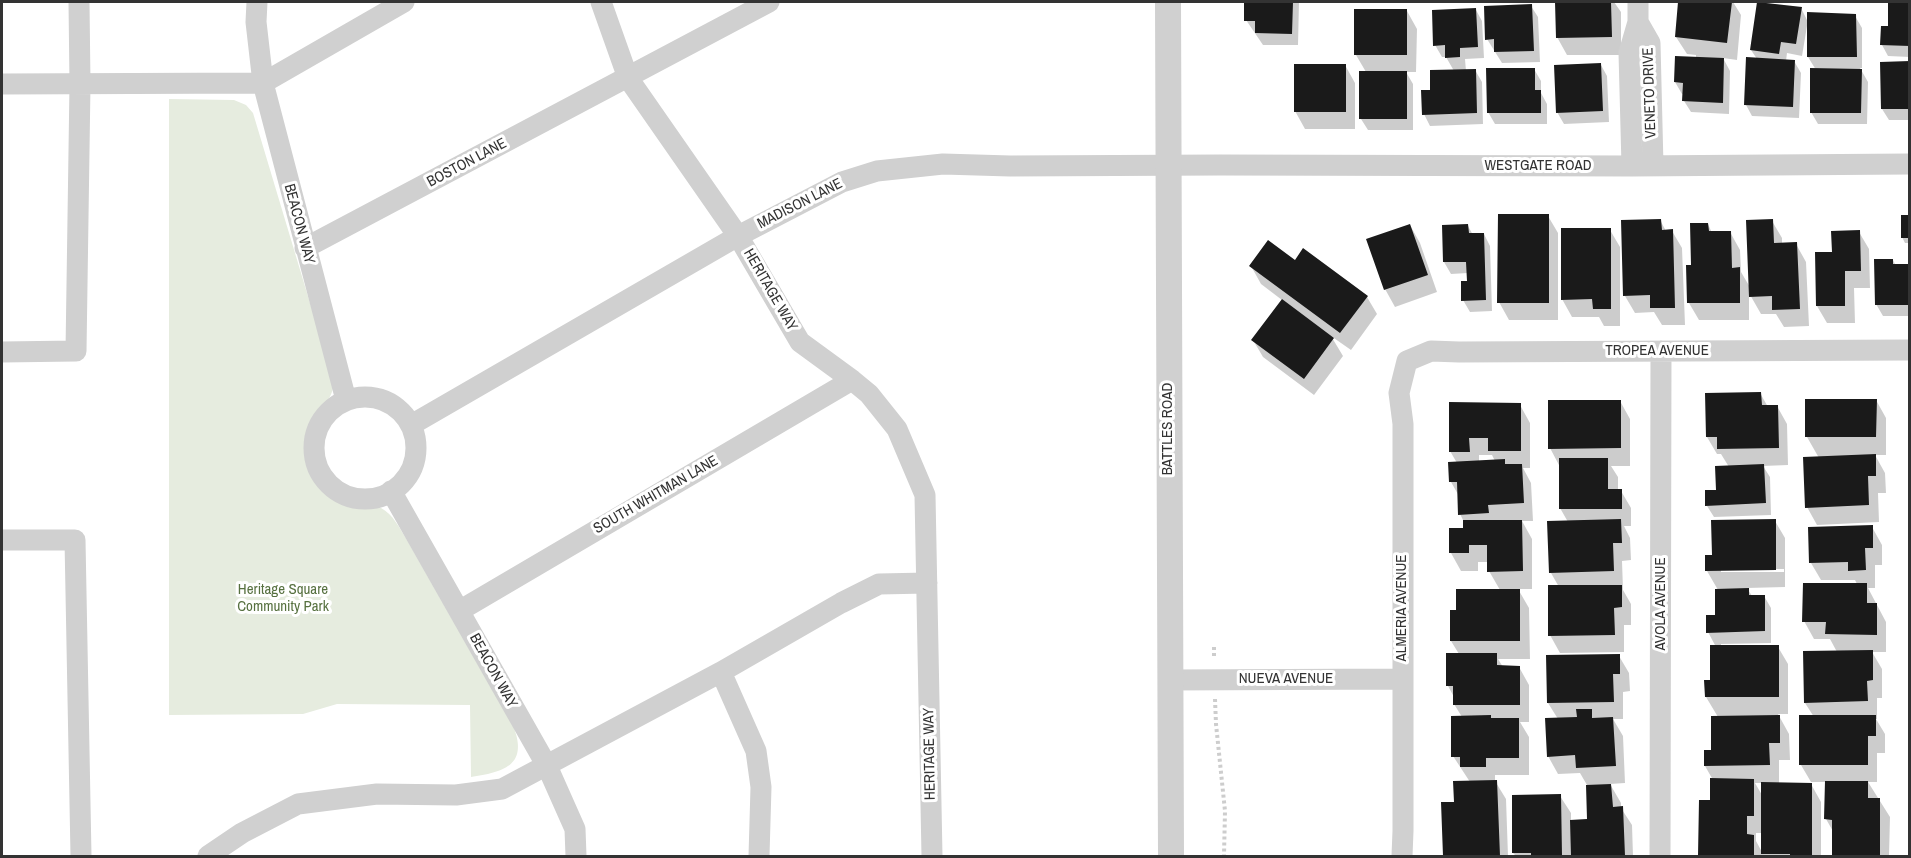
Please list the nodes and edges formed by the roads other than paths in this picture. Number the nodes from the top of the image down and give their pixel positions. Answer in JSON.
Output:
{"nodes":[{"id":1,"x":79,"y":2,"type":"edge"},
{"id":2,"x":257,"y":2,"type":"edge"},
{"id":3,"x":404,"y":2,"type":"edge"},
{"id":4,"x":601,"y":2,"type":"edge"},
{"id":5,"x":769,"y":2,"type":"edge"},
{"id":6,"x":1168,"y":2,"type":"edge"},
{"id":7,"x":1638,"y":12,"type":"edge"},
{"id":8,"x":628,"y":78,"type":"junction"},
{"id":9,"x":263,"y":83,"type":"junction"},
{"id":10,"x":2,"y":84,"type":"edge"},
{"id":11,"x":80,"y":84,"type":"junction"},
{"id":12,"x":1910,"y":164,"type":"edge"},
{"id":13,"x":1167,"y":165,"type":"junction"},
{"id":14,"x":1642,"y":166,"type":"junction"},
{"id":15,"x":738,"y":236,"type":"junction"},
{"id":16,"x":305,"y":248,"type":"junction"},
{"id":17,"x":1910,"y":350,"type":"edge"},
{"id":18,"x":1661,"y":351,"type":"junction"},
{"id":19,"x":2,"y":352,"type":"edge"},
{"id":20,"x":1407,"y":361,"type":"joint"},
{"id":21,"x":852,"y":380,"type":"junction"},
{"id":22,"x":346,"y":400,"type":"junction"},
{"id":23,"x":411,"y":425,"type":"junction"},
{"id":24,"x":392,"y":491,"type":"junction"},
{"id":25,"x":2,"y":540,"type":"edge"},
{"id":26,"x":927,"y":583,"type":"junction"},
{"id":27,"x":459,"y":611,"type":"junction"},
{"id":28,"x":721,"y":672,"type":"junction"},
{"id":29,"x":1402,"y":679,"type":"junction"},
{"id":30,"x":1169,"y":680,"type":"junction"},
{"id":31,"x":547,"y":766,"type":"junction"},
{"id":32,"x":81,"y":856,"type":"edge"},
{"id":33,"x":208,"y":856,"type":"edge"},
{"id":34,"x":576,"y":856,"type":"edge"},
{"id":35,"x":759,"y":856,"type":"edge"},
{"id":36,"x":932,"y":856,"type":"edge"},
{"id":37,"x":1171,"y":856,"type":"edge"},
{"id":38,"x":1402,"y":856,"type":"edge"},
{"id":39,"x":1660,"y":856,"type":"edge"}],
"edges":[{"from":1,"to":11,"type":"street"},
{"from":2,"to":9,"type":"street","name":"BEACON WAY"},
{"from":3,"to":9,"type":"street"},
{"from":4,"to":8,"type":"street","name":"HERITAGE WAY"},
{"from":5,"to":8,"type":"street","name":"BOSTON LANE"},
{"from":6,"to":13,"type":"street","name":"BATTLES ROAD"},
{"from":7,"to":14,"type":"street","name":"VENETO DRIVE"},
{"from":8,"to":15,"type":"street","name":"HERITAGE WAY"},
{"from":8,"to":16,"type":"street","name":"BOSTON LANE"},
{"from":9,"to":11,"type":"street"},
{"from":9,"to":16,"type":"street","name":"BEACON WAY"},
{"from":10,"to":11,"type":"street"},
{"from":11,"to":19,"type":"street"},
{"from":12,"to":14,"type":"street","name":"WESTGATE ROAD"},
{"from":13,"to":14,"type":"street","name":"WESTGATE ROAD"},
{"from":13,"to":15,"type":"street","name":"MADISON LANE"},
{"from":13,"to":30,"type":"street","name":"BATTLES ROAD"},
{"from":15,"to":21,"type":"street","name":"HERITAGE WAY"},
{"from":15,"to":23,"type":"street","name":"MADISON LANE"},
{"from":16,"to":22,"type":"street","name":"BEACON WAY"},
{"from":17,"to":18,"type":"street","name":"TROPEA AVENUE"},
{"from":18,"to":20,"type":"street","name":"TROPEA AVENUE"},
{"from":18,"to":39,"type":"street","name":"AVOLA AVENUE"},
{"from":20,"to":29,"type":"street","name":"ALMERIA AVENUE"},
{"from":21,"to":26,"type":"street","name":"HERITAGE WAY"},
{"from":21,"to":27,"type":"street","name":"SOUTH WHITMAN LANE"},
{"from":22,"to":23,"type":"street"},
{"from":22,"to":24,"type":"street"},
{"from":23,"to":24,"type":"street"},
{"from":24,"to":27,"type":"street","name":"BEACON WAY"},
{"from":25,"to":32,"type":"street"},
{"from":26,"to":28,"type":"street"},
{"from":26,"to":36,"type":"street","name":"HERITAGE WAY"},
{"from":27,"to":31,"type":"street","name":"BEACON WAY"},
{"from":28,"to":31,"type":"street"},
{"from":28,"to":35,"type":"street"},
{"from":29,"to":30,"type":"street","name":"NUEVA AVENUE"},
{"from":29,"to":38,"type":"street","name":"ALMERIA AVENUE"},
{"from":30,"to":37,"type":"street","name":"BATTLES ROAD"},
{"from":31,"to":33,"type":"street"},
{"from":31,"to":34,"type":"street","name":"BEACON WAY"}]}
